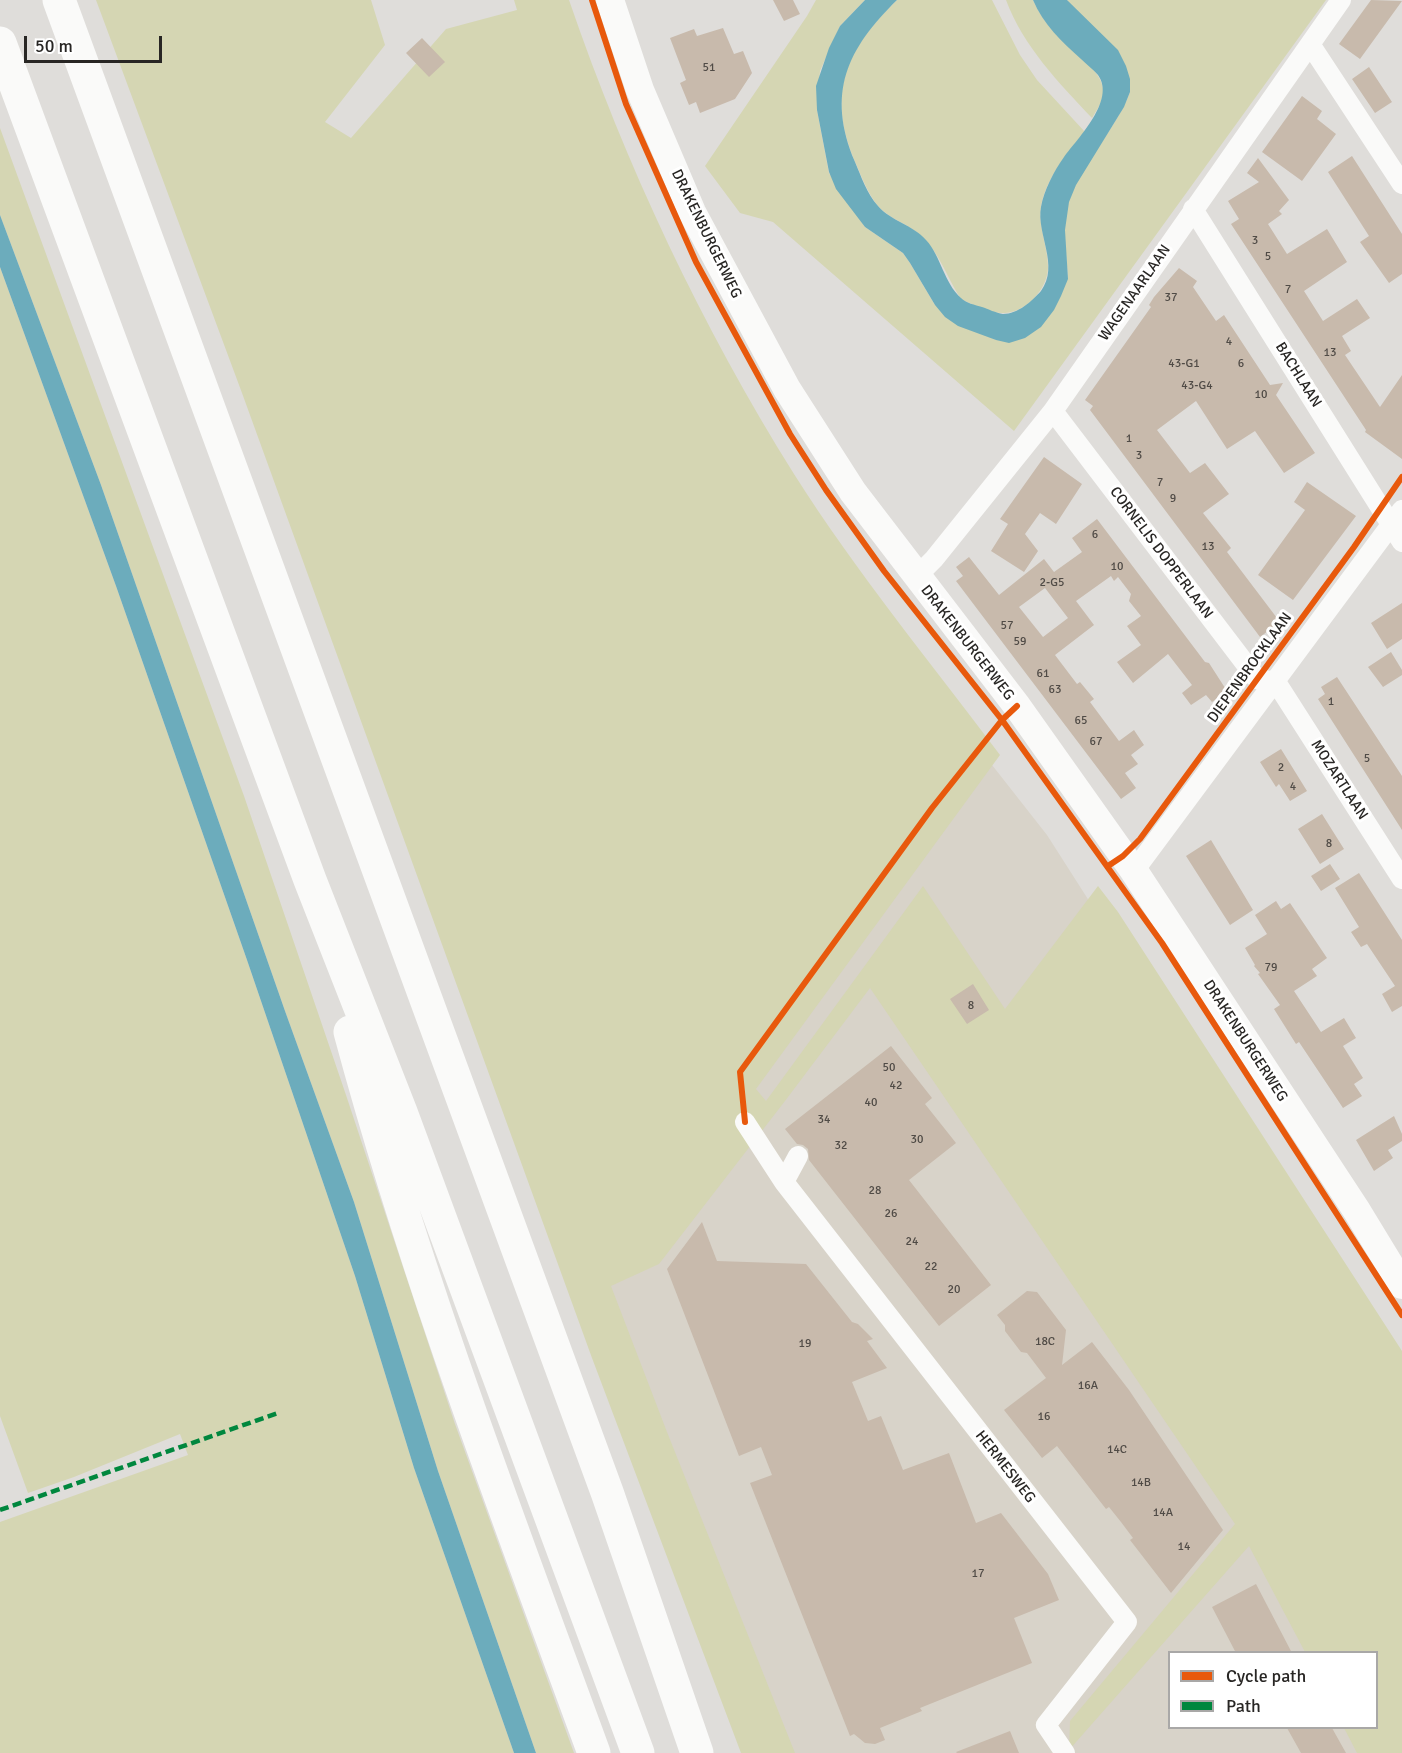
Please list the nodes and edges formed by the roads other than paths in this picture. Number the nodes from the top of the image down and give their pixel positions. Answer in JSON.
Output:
{"nodes":[{"id":1,"x":59,"y":0,"type":"edge"},
{"id":2,"x":610,"y":0,"type":"edge"},
{"id":3,"x":1341,"y":0,"type":"edge"},
{"id":4,"x":0,"y":43,"type":"edge"},
{"id":5,"x":1310,"y":44,"type":"junction"},
{"id":6,"x":1402,"y":183,"type":"edge"},
{"id":7,"x":1193,"y":209,"type":"junction"},
{"id":8,"x":1053,"y":411,"type":"junction"},
{"id":9,"x":1397,"y":518,"type":"edge"},
{"id":10,"x":1402,"y":542,"type":"edge"},
{"id":11,"x":916,"y":577,"type":"junction"},
{"id":12,"x":1276,"y":682,"type":"junction"},
{"id":13,"x":1134,"y":871,"type":"junction"},
{"id":14,"x":1402,"y":879,"type":"edge"},
{"id":15,"x":310,"y":880,"type":"junction"},
{"id":16,"x":745,"y":1122,"type":"dead end"},
{"id":17,"x":798,"y":1156,"type":"dead end"},
{"id":18,"x":784,"y":1182,"type":"junction"},
{"id":19,"x":1402,"y":1285,"type":"edge"},
{"id":20,"x":607,"y":1492,"type":"junction"},
{"id":21,"x":594,"y":1753,"type":"edge"},
{"id":22,"x":638,"y":1753,"type":"edge"},
{"id":23,"x":698,"y":1753,"type":"edge"},
{"id":24,"x":714,"y":1753,"type":"edge"},
{"id":25,"x":1065,"y":1753,"type":"edge"}],
"edges":[{"from":1,"to":20,"type":"highway"},
{"from":2,"to":11,"type":"main road","name":"DRAKENBURGERWEG"},
{"from":3,"to":5,"type":"street","name":"WAGENAARLAAN"},
{"from":4,"to":15,"type":"highway"},
{"from":5,"to":6,"type":"street"},
{"from":5,"to":7,"type":"street","name":"WAGENAARLAAN"},
{"from":7,"to":8,"type":"street","name":"WAGENAARLAAN"},
{"from":7,"to":9,"type":"street","name":"BACHLAAN"},
{"from":8,"to":11,"type":"street","name":"WAGENAARLAAN"},
{"from":8,"to":12,"type":"street","name":"CORNELIS DOPPERLAAN"},
{"from":9,"to":10,"type":"street","name":"BACHLAAN"},
{"from":9,"to":12,"type":"street","name":"DIEPENBROCKLAAN"},
{"from":11,"to":13,"type":"main road","name":"DRAKENBURGERWEG"},
{"from":12,"to":13,"type":"street","name":"DIEPENBROCKLAAN"},
{"from":12,"to":14,"type":"street","name":"MOZARTLAAN"},
{"from":13,"to":19,"type":"main road","name":"DRAKENBURGERWEG"},
{"from":15,"to":21,"type":"highway"},
{"from":15,"to":22,"type":"highway"},
{"from":16,"to":18,"type":"street","name":"HERMESWEG"},
{"from":17,"to":18,"type":"street"},
{"from":18,"to":25,"type":"street","name":"HERMESWEG"},
{"from":20,"to":23,"type":"highway"},
{"from":20,"to":24,"type":"highway"}]}
